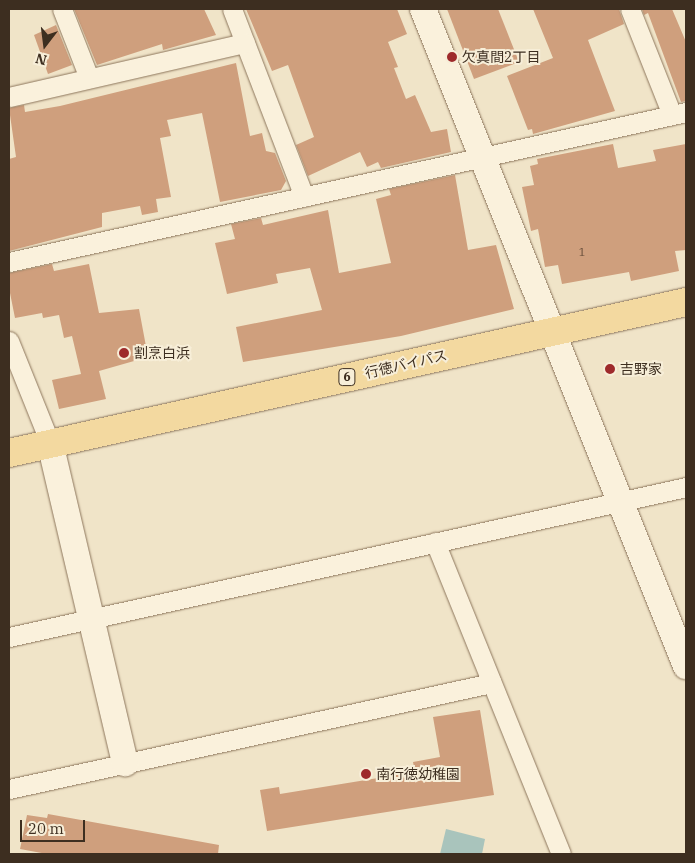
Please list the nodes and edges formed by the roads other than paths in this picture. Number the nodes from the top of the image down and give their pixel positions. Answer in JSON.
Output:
{"nodes":[{"id":1,"x":62,"y":9,"type":"edge"},
{"id":2,"x":232,"y":9,"type":"edge"},
{"id":3,"x":423,"y":9,"type":"edge"},
{"id":4,"x":630,"y":9,"type":"edge"},
{"id":5,"x":245,"y":43,"type":"junction"},
{"id":6,"x":89,"y":78,"type":"junction"},
{"id":7,"x":9,"y":97,"type":"edge"},
{"id":8,"x":679,"y":113,"type":"edge"},
{"id":9,"x":482,"y":157,"type":"junction"},
{"id":10,"x":304,"y":197,"type":"junction"},
{"id":11,"x":9,"y":262,"type":"edge"},
{"id":12,"x":686,"y":302,"type":"edge"},
{"id":13,"x":552,"y":332,"type":"junction"},
{"id":14,"x":9,"y":342,"type":"edge"},
{"id":15,"x":50,"y":443,"type":"junction"},
{"id":16,"x":9,"y":453,"type":"edge"},
{"id":17,"x":686,"y":487,"type":"edge"},
{"id":18,"x":620,"y":502,"type":"junction"},
{"id":19,"x":435,"y":542,"type":"junction"},
{"id":20,"x":93,"y":618,"type":"junction"},
{"id":21,"x":9,"y":637,"type":"edge"},
{"id":22,"x":686,"y":666,"type":"edge"},
{"id":23,"x":492,"y":683,"type":"junction"},
{"id":24,"x":125,"y":764,"type":"junction"},
{"id":25,"x":9,"y":789,"type":"edge"},
{"id":26,"x":561,"y":854,"type":"edge"}],
"edges":[{"from":1,"to":6,"type":"street"},
{"from":2,"to":5,"type":"street"},
{"from":3,"to":9,"type":"street"},
{"from":4,"to":8,"type":"street"},
{"from":5,"to":6,"type":"street"},
{"from":5,"to":10,"type":"street"},
{"from":6,"to":7,"type":"street"},
{"from":8,"to":9,"type":"street"},
{"from":9,"to":10,"type":"street"},
{"from":9,"to":13,"type":"street"},
{"from":10,"to":11,"type":"street"},
{"from":12,"to":13,"type":"main road","name":"行徳バイパス","number":"6"},
{"from":13,"to":15,"type":"main road","name":"行徳バイパス","number":"6"},
{"from":13,"to":18,"type":"street"},
{"from":14,"to":15,"type":"street"},
{"from":15,"to":16,"type":"main road","name":"行徳バイパス","number":"6"},
{"from":15,"to":20,"type":"street"},
{"from":17,"to":18,"type":"street"},
{"from":18,"to":19,"type":"street"},
{"from":18,"to":22,"type":"street"},
{"from":19,"to":20,"type":"street"},
{"from":19,"to":23,"type":"street"},
{"from":20,"to":21,"type":"street"},
{"from":20,"to":24,"type":"street"},
{"from":23,"to":24,"type":"street"},
{"from":23,"to":26,"type":"street"},
{"from":24,"to":25,"type":"street"}]}
